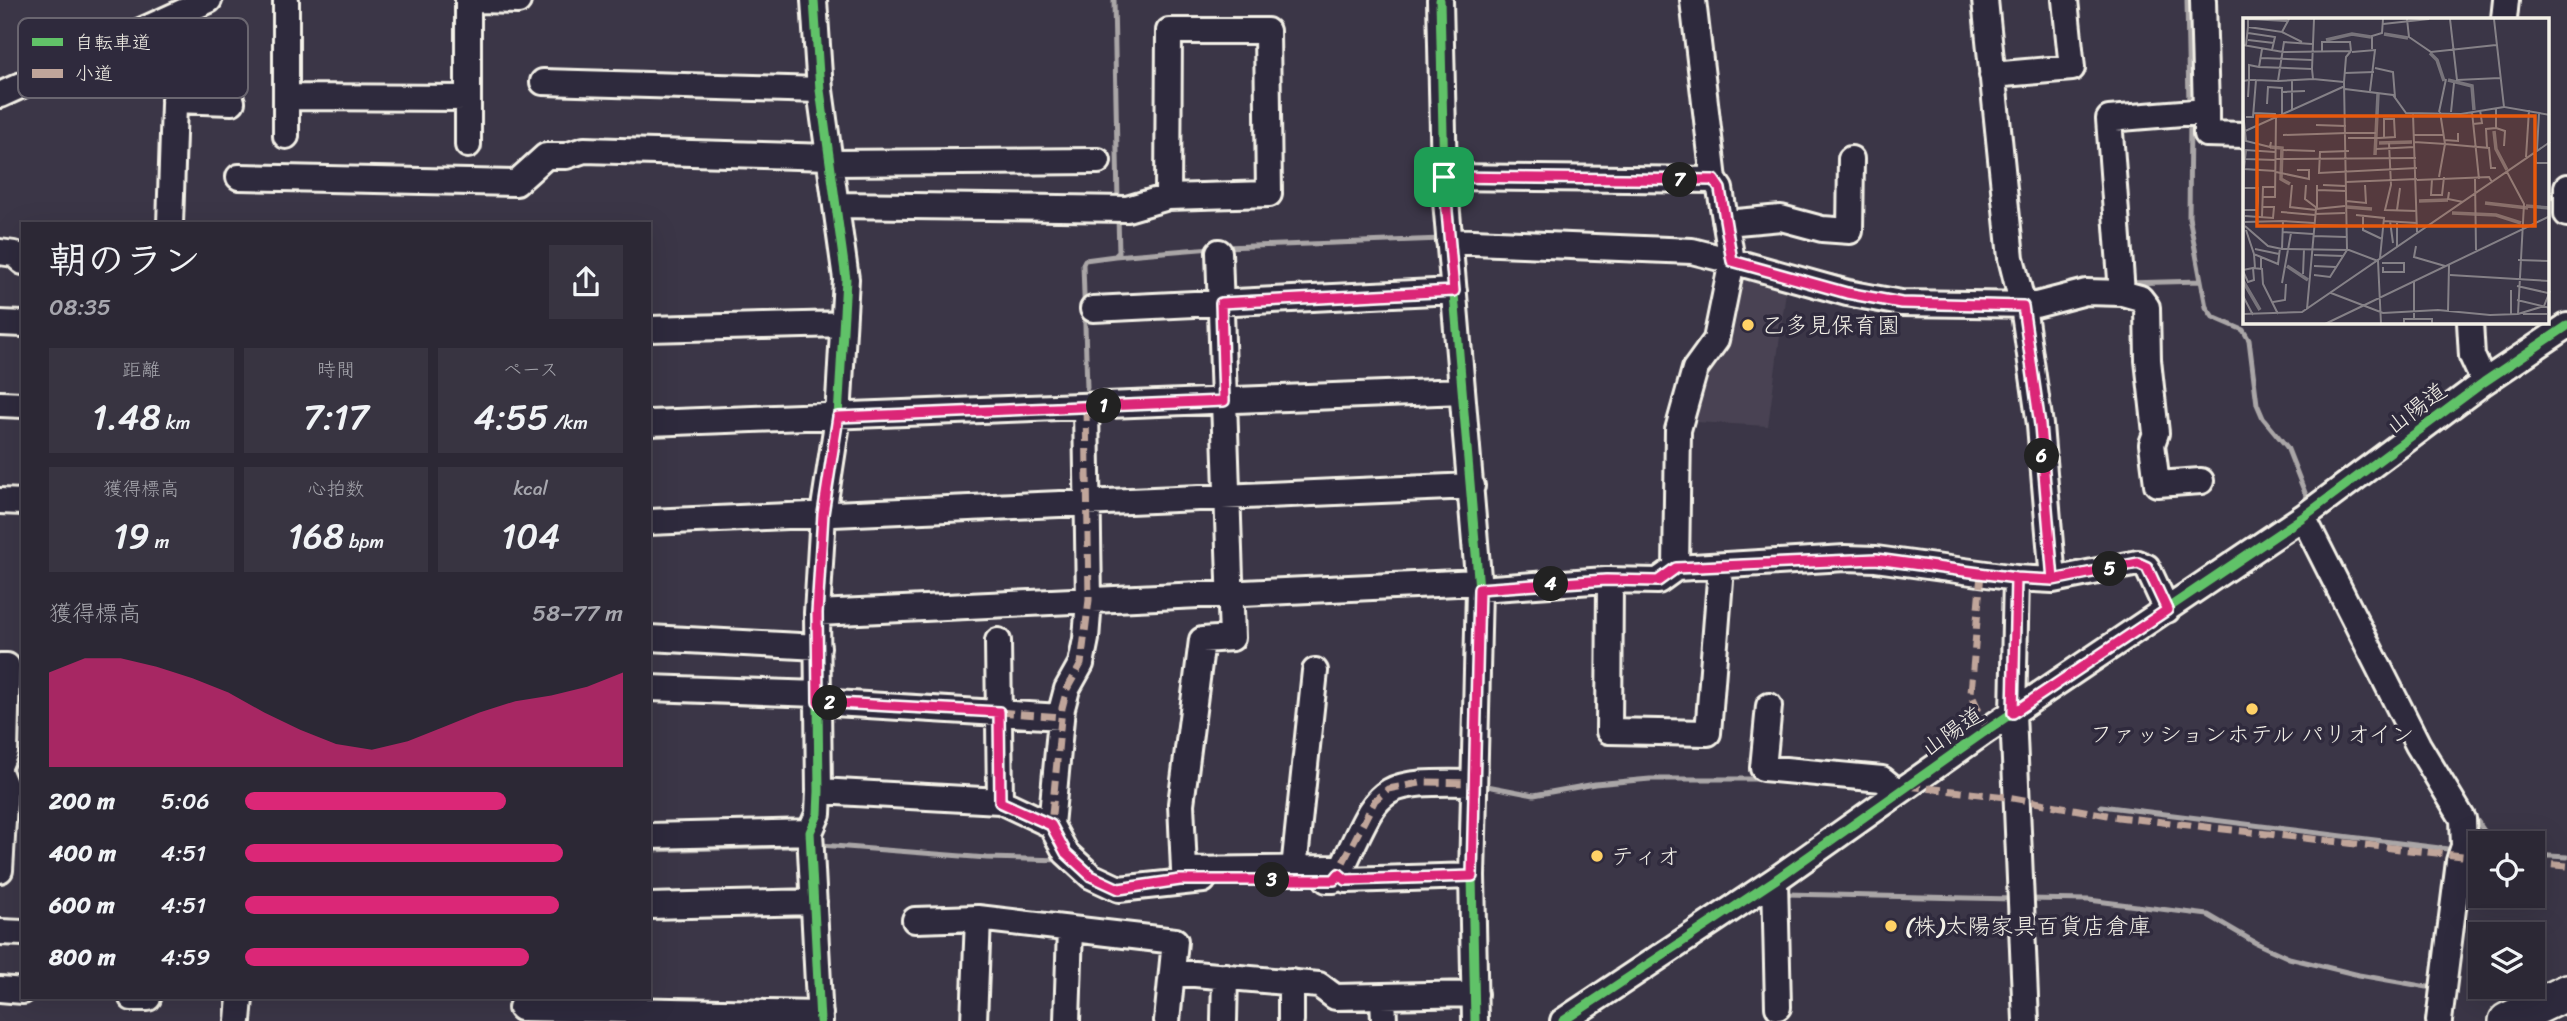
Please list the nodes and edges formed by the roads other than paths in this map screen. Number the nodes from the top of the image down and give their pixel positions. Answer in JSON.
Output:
{"nodes":[{"id":1,"x":209,"y":0,"type":"edge"},
{"id":2,"x":286,"y":0,"type":"edge"},
{"id":3,"x":468,"y":0,"type":"edge"},
{"id":4,"x":478,"y":0,"type":"edge"},
{"id":5,"x":814,"y":0,"type":"edge"},
{"id":6,"x":1440,"y":0,"type":"edge"},
{"id":7,"x":1693,"y":0,"type":"edge"},
{"id":8,"x":1985,"y":0,"type":"edge"},
{"id":9,"x":2065,"y":0,"type":"edge"},
{"id":10,"x":2203,"y":0,"type":"edge"},
{"id":11,"x":2506,"y":0,"type":"edge"},
{"id":12,"x":518,"y":1,"type":"edge"},
{"id":13,"x":170,"y":11,"type":"edge"},
{"id":14,"x":2504,"y":18,"type":"edge"},
{"id":15,"x":1992,"y":75,"type":"junction"},
{"id":16,"x":543,"y":82,"type":"dead end"},
{"id":17,"x":18,"y":86,"type":"edge"},
{"id":18,"x":820,"y":90,"type":"junction"},
{"id":19,"x":0,"y":95,"type":"edge"},
{"id":20,"x":286,"y":97,"type":"junction"},
{"id":21,"x":468,"y":98,"type":"junction"},
{"id":22,"x":174,"y":100,"type":"joint"},
{"id":23,"x":232,"y":102,"type":"dead end"},
{"id":24,"x":2194,"y":111,"type":"junction"},
{"id":25,"x":2243,"y":135,"type":"edge"},
{"id":26,"x":286,"y":136,"type":"dead end"},
{"id":27,"x":468,"y":145,"type":"dead end"},
{"id":28,"x":1851,"y":159,"type":"dead end"},
{"id":29,"x":830,"y":160,"type":"junction"},
{"id":30,"x":1098,"y":160,"type":"dead end"},
{"id":31,"x":239,"y":177,"type":"dead end"},
{"id":32,"x":1444,"y":177,"type":"junction"},
{"id":33,"x":1714,"y":180,"type":"junction"},
{"id":34,"x":2567,"y":187,"type":"edge"},
{"id":35,"x":1168,"y":197,"type":"junction"},
{"id":36,"x":836,"y":205,"type":"junction"},
{"id":37,"x":2567,"y":214,"type":"edge"},
{"id":38,"x":170,"y":222,"type":"edge"},
{"id":39,"x":1726,"y":223,"type":"junction"},
{"id":40,"x":1450,"y":241,"type":"junction"},
{"id":41,"x":0,"y":252,"type":"edge"},
{"id":42,"x":1219,"y":252,"type":"dead end"},
{"id":43,"x":21,"y":260,"type":"edge"},
{"id":44,"x":1732,"y":261,"type":"junction"},
{"id":45,"x":2121,"y":285,"type":"junction"},
{"id":46,"x":1454,"y":291,"type":"junction"},
{"id":47,"x":2020,"y":297,"type":"junction"},
{"id":48,"x":1221,"y":303,"type":"junction"},
{"id":49,"x":1093,"y":309,"type":"dead end"},
{"id":50,"x":0,"y":323,"type":"edge"},
{"id":51,"x":21,"y":324,"type":"edge"},
{"id":52,"x":843,"y":324,"type":"junction"},
{"id":53,"x":2470,"y":324,"type":"edge"},
{"id":54,"x":651,"y":329,"type":"edge"},
{"id":55,"x":2566,"y":333,"type":"edge"},
{"id":56,"x":2483,"y":382,"type":"junction"},
{"id":57,"x":1462,"y":391,"type":"junction"},
{"id":58,"x":1224,"y":401,"type":"junction"},
{"id":59,"x":0,"y":404,"type":"edge"},
{"id":60,"x":21,"y":405,"type":"edge"},
{"id":61,"x":1086,"y":407,"type":"junction"},
{"id":62,"x":838,"y":417,"type":"junction"},
{"id":63,"x":651,"y":423,"type":"edge"},
{"id":64,"x":2201,"y":481,"type":"dead end"},
{"id":65,"x":1472,"y":486,"type":"junction"},
{"id":66,"x":1228,"y":496,"type":"junction"},
{"id":67,"x":0,"y":501,"type":"edge"},
{"id":68,"x":21,"y":502,"type":"edge"},
{"id":69,"x":1086,"y":503,"type":"junction"},
{"id":70,"x":2309,"y":512,"type":"junction"},
{"id":71,"x":823,"y":514,"type":"junction"},
{"id":72,"x":651,"y":522,"type":"edge"},
{"id":73,"x":1721,"y":567,"type":"junction"},
{"id":74,"x":1676,"y":568,"type":"junction"},
{"id":75,"x":2016,"y":578,"type":"junction"},
{"id":76,"x":1611,"y":580,"type":"junction"},
{"id":77,"x":2053,"y":580,"type":"junction"},
{"id":78,"x":1478,"y":585,"type":"junction"},
{"id":79,"x":1232,"y":593,"type":"junction"},
{"id":80,"x":1089,"y":600,"type":"junction"},
{"id":81,"x":2167,"y":610,"type":"junction"},
{"id":82,"x":817,"y":613,"type":"junction"},
{"id":83,"x":651,"y":638,"type":"edge"},
{"id":84,"x":998,"y":641,"type":"dead end"},
{"id":85,"x":818,"y":647,"type":"junction"},
{"id":86,"x":0,"y":666,"type":"edge"},
{"id":87,"x":1315,"y":671,"type":"dead end"},
{"id":88,"x":651,"y":688,"type":"edge"},
{"id":89,"x":818,"y":698,"type":"junction"},
{"id":90,"x":1769,"y":706,"type":"dead end"},
{"id":91,"x":999,"y":712,"type":"junction"},
{"id":92,"x":2013,"y":713,"type":"junction"},
{"id":93,"x":1061,"y":717,"type":"junction"},
{"id":94,"x":7,"y":778,"type":"edge"},
{"id":95,"x":1474,"y":783,"type":"junction"},
{"id":96,"x":819,"y":791,"type":"junction"},
{"id":97,"x":1898,"y":792,"type":"junction"},
{"id":98,"x":1000,"y":802,"type":"junction"},
{"id":99,"x":1051,"y":825,"type":"junction"},
{"id":100,"x":810,"y":832,"type":"junction"},
{"id":101,"x":651,"y":836,"type":"edge"},
{"id":102,"x":1294,"y":869,"type":"junction"},
{"id":103,"x":0,"y":870,"type":"edge"},
{"id":104,"x":1339,"y":874,"type":"junction"},
{"id":105,"x":1472,"y":876,"type":"junction"},
{"id":106,"x":1775,"y":880,"type":"junction"},
{"id":107,"x":814,"y":902,"type":"junction"},
{"id":108,"x":651,"y":906,"type":"edge"},
{"id":109,"x":978,"y":918,"type":"junction"},
{"id":110,"x":915,"y":920,"type":"dead end"},
{"id":111,"x":1070,"y":929,"type":"junction"},
{"id":112,"x":0,"y":932,"type":"edge"},
{"id":113,"x":21,"y":933,"type":"edge"},
{"id":114,"x":1172,"y":972,"type":"junction"},
{"id":115,"x":1226,"y":976,"type":"junction"},
{"id":116,"x":1291,"y":982,"type":"junction"},
{"id":117,"x":0,"y":989,"type":"edge"},
{"id":118,"x":21,"y":990,"type":"edge"},
{"id":119,"x":2567,"y":992,"type":"edge"},
{"id":120,"x":1475,"y":993,"type":"junction"},
{"id":121,"x":1383,"y":996,"type":"junction"},
{"id":122,"x":240,"y":999,"type":"edge"},
{"id":123,"x":1778,"y":1007,"type":"dead end"},
{"id":124,"x":521,"y":1009,"type":"edge"},
{"id":125,"x":820,"y":1018,"type":"edge"},
{"id":126,"x":238,"y":1021,"type":"edge"},
{"id":127,"x":974,"y":1021,"type":"edge"},
{"id":128,"x":1067,"y":1021,"type":"edge"},
{"id":129,"x":1167,"y":1021,"type":"edge"},
{"id":130,"x":1224,"y":1021,"type":"edge"},
{"id":131,"x":1291,"y":1021,"type":"edge"},
{"id":132,"x":1384,"y":1021,"type":"edge"},
{"id":133,"x":1475,"y":1021,"type":"edge"},
{"id":134,"x":1563,"y":1021,"type":"edge"},
{"id":135,"x":2025,"y":1021,"type":"edge"},
{"id":136,"x":2439,"y":1021,"type":"edge"},
{"id":137,"x":2507,"y":1021,"type":"edge"}],
"edges":[{"from":1,"to":13,"type":"street"},
{"from":2,"to":20,"type":"street"},
{"from":3,"to":21,"type":"street"},
{"from":4,"to":12,"type":"street"},
{"from":5,"to":18,"type":"street"},
{"from":6,"to":32,"type":"street"},
{"from":7,"to":33,"type":"street"},
{"from":8,"to":15,"type":"street"},
{"from":9,"to":15,"type":"street"},
{"from":10,"to":24,"type":"street"},
{"from":11,"to":14,"type":"street"},
{"from":15,"to":47,"type":"street"},
{"from":16,"to":18,"type":"street"},
{"from":17,"to":19,"type":"street"},
{"from":18,"to":29,"type":"street"},
{"from":20,"to":21,"type":"street"},
{"from":20,"to":26,"type":"street"},
{"from":21,"to":27,"type":"street"},
{"from":22,"to":23,"type":"street"},
{"from":22,"to":38,"type":"street"},
{"from":24,"to":25,"type":"street"},
{"from":24,"to":45,"type":"street"},
{"from":28,"to":39,"type":"street"},
{"from":29,"to":30,"type":"street"},
{"from":29,"to":31,"type":"street"},
{"from":29,"to":36,"type":"street"},
{"from":32,"to":33,"type":"street"},
{"from":32,"to":40,"type":"street"},
{"from":33,"to":39,"type":"street"},
{"from":34,"to":37,"type":"street"},
{"from":35,"to":35,"type":"street"},
{"from":35,"to":36,"type":"street"},
{"from":36,"to":52,"type":"street"},
{"from":39,"to":44,"type":"street"},
{"from":40,"to":44,"type":"street"},
{"from":40,"to":46,"type":"street"},
{"from":41,"to":43,"type":"street"},
{"from":42,"to":48,"type":"street"},
{"from":44,"to":47,"type":"street"},
{"from":44,"to":74,"type":"street"},
{"from":45,"to":47,"type":"street"},
{"from":45,"to":64,"type":"street"},
{"from":46,"to":48,"type":"street"},
{"from":46,"to":57,"type":"street"},
{"from":47,"to":77,"type":"street"},
{"from":48,"to":49,"type":"street"},
{"from":48,"to":58,"type":"street"},
{"from":50,"to":51,"type":"street"},
{"from":52,"to":54,"type":"street"},
{"from":52,"to":62,"type":"street"},
{"from":53,"to":56,"type":"street"},
{"from":55,"to":56,"type":"street","name":"山陽道"},
{"from":56,"to":70,"type":"street","name":"山陽道"},
{"from":57,"to":58,"type":"street"},
{"from":57,"to":65,"type":"street"},
{"from":58,"to":61,"type":"street"},
{"from":58,"to":66,"type":"street"},
{"from":59,"to":60,"type":"street"},
{"from":61,"to":62,"type":"street"},
{"from":61,"to":69,"type":"street"},
{"from":62,"to":63,"type":"street"},
{"from":62,"to":71,"type":"street"},
{"from":65,"to":66,"type":"street"},
{"from":65,"to":78,"type":"street"},
{"from":66,"to":69,"type":"street"},
{"from":66,"to":79,"type":"street"},
{"from":67,"to":68,"type":"street"},
{"from":69,"to":71,"type":"street"},
{"from":69,"to":80,"type":"street"},
{"from":70,"to":81,"type":"street","name":"山陽道"},
{"from":70,"to":136,"type":"street"},
{"from":71,"to":72,"type":"street"},
{"from":71,"to":82,"type":"street"},
{"from":73,"to":74,"type":"street"},
{"from":73,"to":75,"type":"street"},
{"from":73,"to":76,"type":"street"},
{"from":74,"to":76,"type":"street"},
{"from":75,"to":77,"type":"street"},
{"from":75,"to":92,"type":"street"},
{"from":76,"to":78,"type":"street"},
{"from":77,"to":81,"type":"street"},
{"from":78,"to":79,"type":"street"},
{"from":78,"to":95,"type":"street"},
{"from":79,"to":80,"type":"street"},
{"from":79,"to":102,"type":"street"},
{"from":80,"to":82,"type":"street"},
{"from":80,"to":93,"type":"street"},
{"from":81,"to":92,"type":"street","name":"山陽道"},
{"from":82,"to":85,"type":"street"},
{"from":83,"to":85,"type":"street"},
{"from":84,"to":91,"type":"street"},
{"from":85,"to":89,"type":"street"},
{"from":86,"to":94,"type":"street"},
{"from":87,"to":102,"type":"street"},
{"from":88,"to":89,"type":"street"},
{"from":89,"to":91,"type":"street"},
{"from":89,"to":96,"type":"street"},
{"from":90,"to":97,"type":"street"},
{"from":91,"to":93,"type":"street"},
{"from":91,"to":98,"type":"street"},
{"from":92,"to":97,"type":"street","name":"山陽道"},
{"from":92,"to":135,"type":"street"},
{"from":93,"to":99,"type":"street"},
{"from":94,"to":103,"type":"street"},
{"from":95,"to":104,"type":"street"},
{"from":95,"to":105,"type":"street"},
{"from":96,"to":98,"type":"street"},
{"from":96,"to":100,"type":"street"},
{"from":97,"to":106,"type":"street","name":"山陽道"},
{"from":98,"to":99,"type":"street"},
{"from":99,"to":104,"type":"street"},
{"from":100,"to":101,"type":"street"},
{"from":100,"to":107,"type":"street"},
{"from":102,"to":104,"type":"street"},
{"from":104,"to":105,"type":"street"},
{"from":105,"to":120,"type":"street"},
{"from":106,"to":123,"type":"street"},
{"from":106,"to":134,"type":"street","name":"山陽道"},
{"from":107,"to":108,"type":"street"},
{"from":107,"to":125,"type":"street"},
{"from":109,"to":110,"type":"street"},
{"from":109,"to":111,"type":"street"},
{"from":109,"to":127,"type":"street"},
{"from":111,"to":114,"type":"street"},
{"from":111,"to":128,"type":"street"},
{"from":112,"to":113,"type":"street"},
{"from":114,"to":115,"type":"street"},
{"from":114,"to":129,"type":"street"},
{"from":115,"to":116,"type":"street"},
{"from":115,"to":130,"type":"street"},
{"from":116,"to":121,"type":"street"},
{"from":116,"to":131,"type":"street"},
{"from":117,"to":118,"type":"street"},
{"from":119,"to":137,"type":"highway"},
{"from":120,"to":121,"type":"street"},
{"from":120,"to":133,"type":"street"},
{"from":121,"to":132,"type":"street"},
{"from":122,"to":126,"type":"street"},
{"from":124,"to":125,"type":"street"}]}
